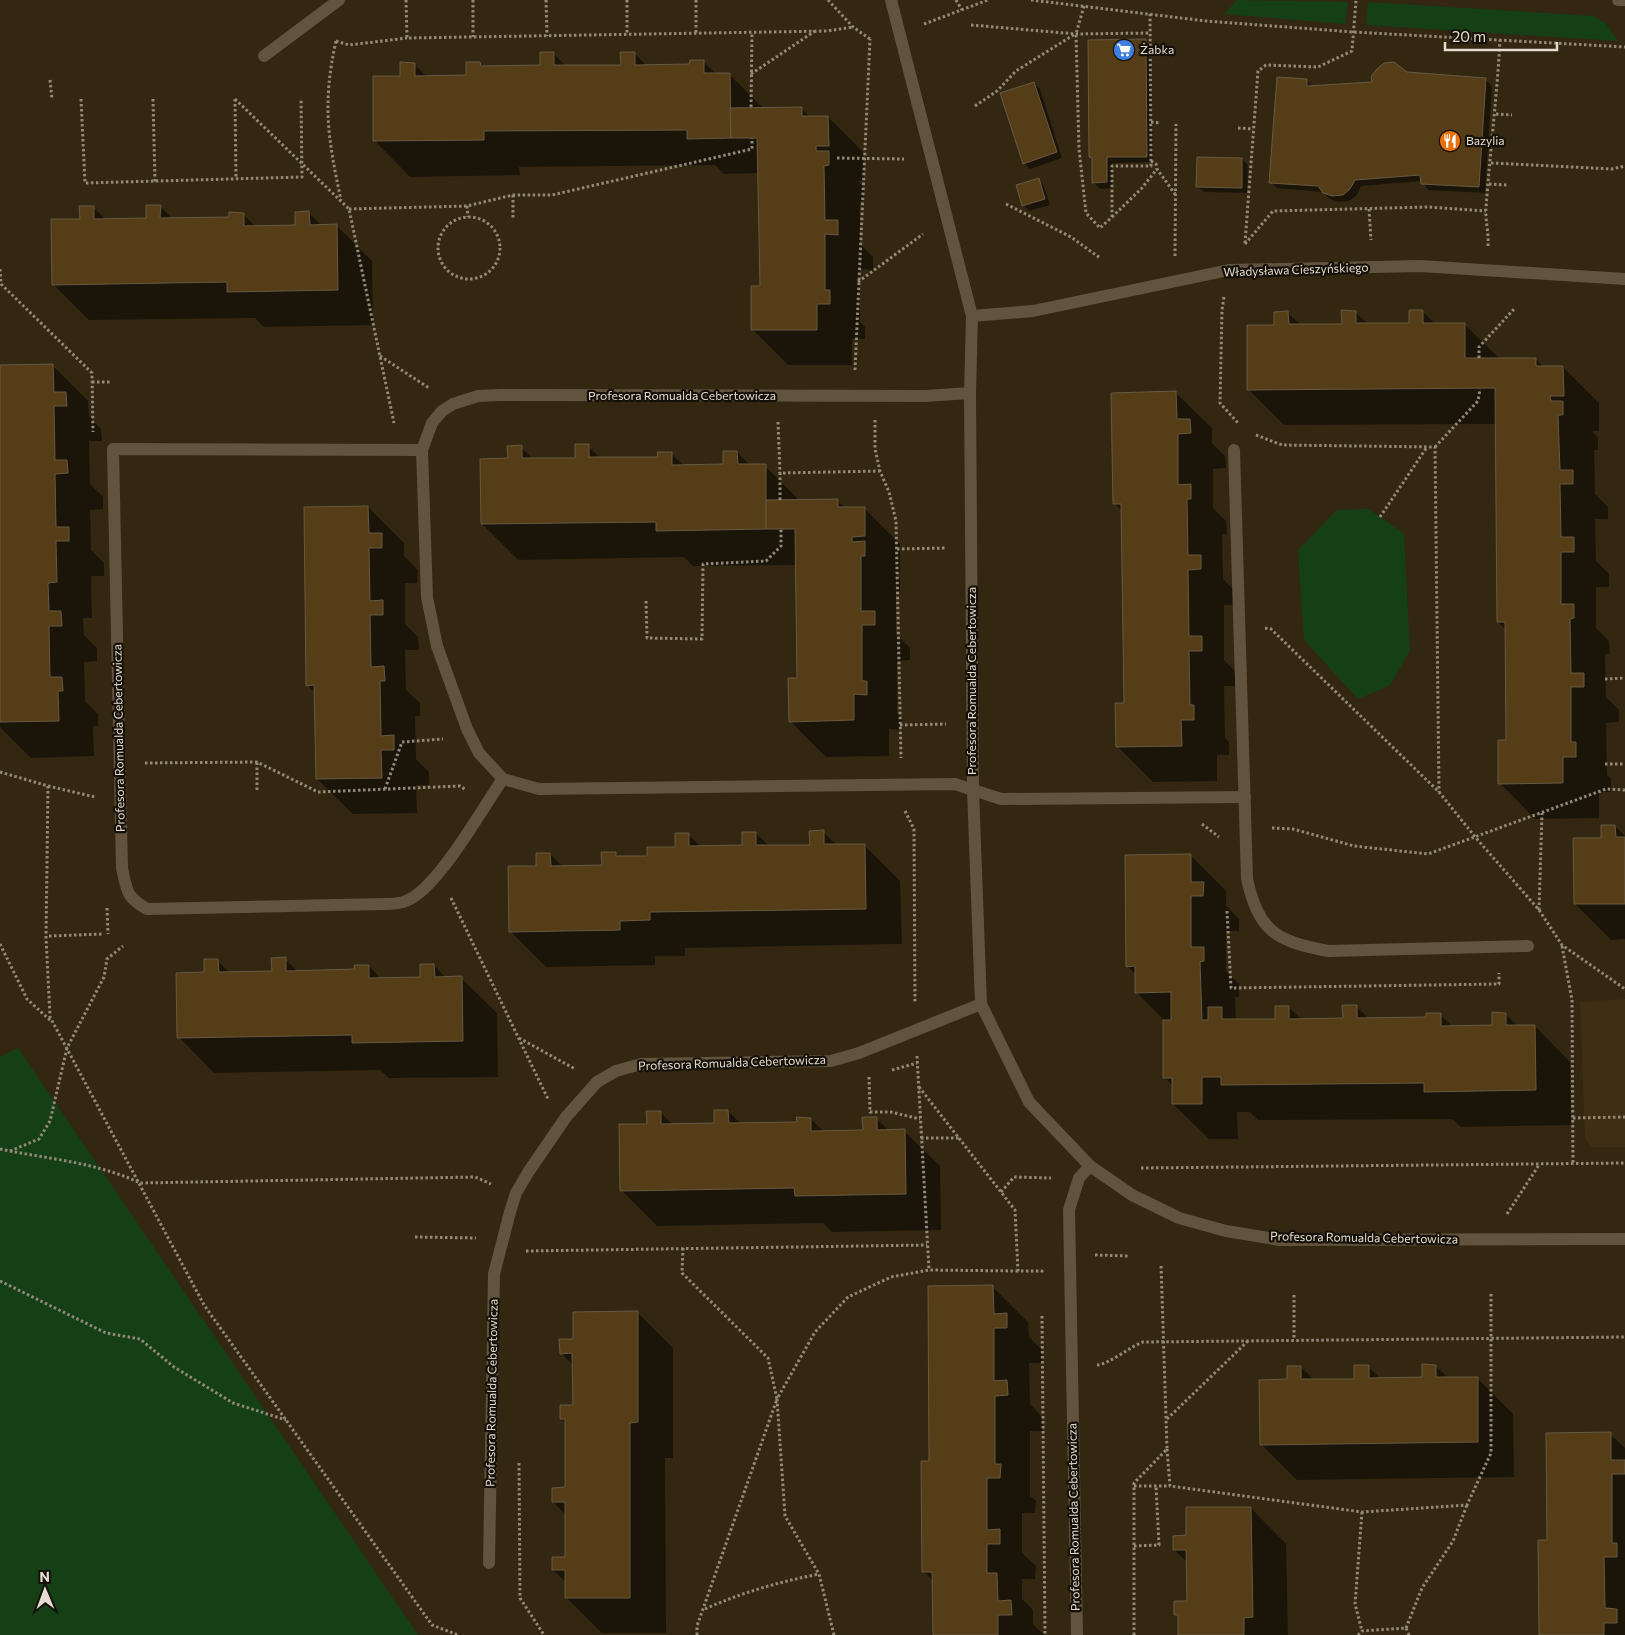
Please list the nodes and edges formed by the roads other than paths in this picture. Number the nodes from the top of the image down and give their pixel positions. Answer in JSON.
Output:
{"nodes":[{"id":1,"x":339,"y":0,"type":"edge"},
{"id":2,"x":891,"y":0,"type":"edge"},
{"id":3,"x":1618,"y":0,"type":"edge"},
{"id":4,"x":1625,"y":0,"type":"edge"},
{"id":5,"x":264,"y":56,"type":"dead end"},
{"id":6,"x":1625,"y":279,"type":"edge"},
{"id":7,"x":972,"y":316,"type":"junction"},
{"id":8,"x":970,"y":392,"type":"junction"},
{"id":9,"x":422,"y":450,"type":"junction"},
{"id":10,"x":1234,"y":450,"type":"dead end"},
{"id":11,"x":502,"y":778,"type":"junction"},
{"id":12,"x":973,"y":790,"type":"junction"},
{"id":13,"x":1245,"y":798,"type":"junction"},
{"id":14,"x":1528,"y":946,"type":"dead end"},
{"id":15,"x":981,"y":1004,"type":"junction"},
{"id":16,"x":1090,"y":1166,"type":"junction"},
{"id":17,"x":1625,"y":1239,"type":"edge"},
{"id":18,"x":489,"y":1563,"type":"dead end"},
{"id":19,"x":1076,"y":1635,"type":"edge"}],
"edges":[{"from":1,"to":5,"type":"street"},
{"from":2,"to":7,"type":"street","name":"Profesora Romualda Cebertowicza"},
{"from":3,"to":4,"type":"street"},
{"from":6,"to":7,"type":"street","name":"Władysława Cieszyńskiego"},
{"from":7,"to":8,"type":"street","name":"Profesora Romualda Cebertowicza"},
{"from":8,"to":9,"type":"street","name":"Profesora Romualda Cebertowicza"},
{"from":8,"to":12,"type":"street","name":"Profesora Romualda Cebertowicza"},
{"from":9,"to":11,"type":"street","name":"Profesora Romualda Cebertowicza"},
{"from":9,"to":11,"type":"street","name":"Profesora Romualda Cebertowicza"},
{"from":10,"to":13,"type":"street"},
{"from":11,"to":12,"type":"street","name":"Profesora Romualda Cebertowicza"},
{"from":12,"to":13,"type":"street","name":"Profesora Romualda Cebertowicza"},
{"from":12,"to":15,"type":"street","name":"Profesora Romualda Cebertowicza"},
{"from":13,"to":14,"type":"street"},
{"from":15,"to":16,"type":"street","name":"Profesora Romualda Cebertowicza"},
{"from":15,"to":18,"type":"street","name":"Profesora Romualda Cebertowicza"},
{"from":16,"to":17,"type":"street","name":"Profesora Romualda Cebertowicza"},
{"from":16,"to":19,"type":"street","name":"Profesora Romualda Cebertowicza"}]}
